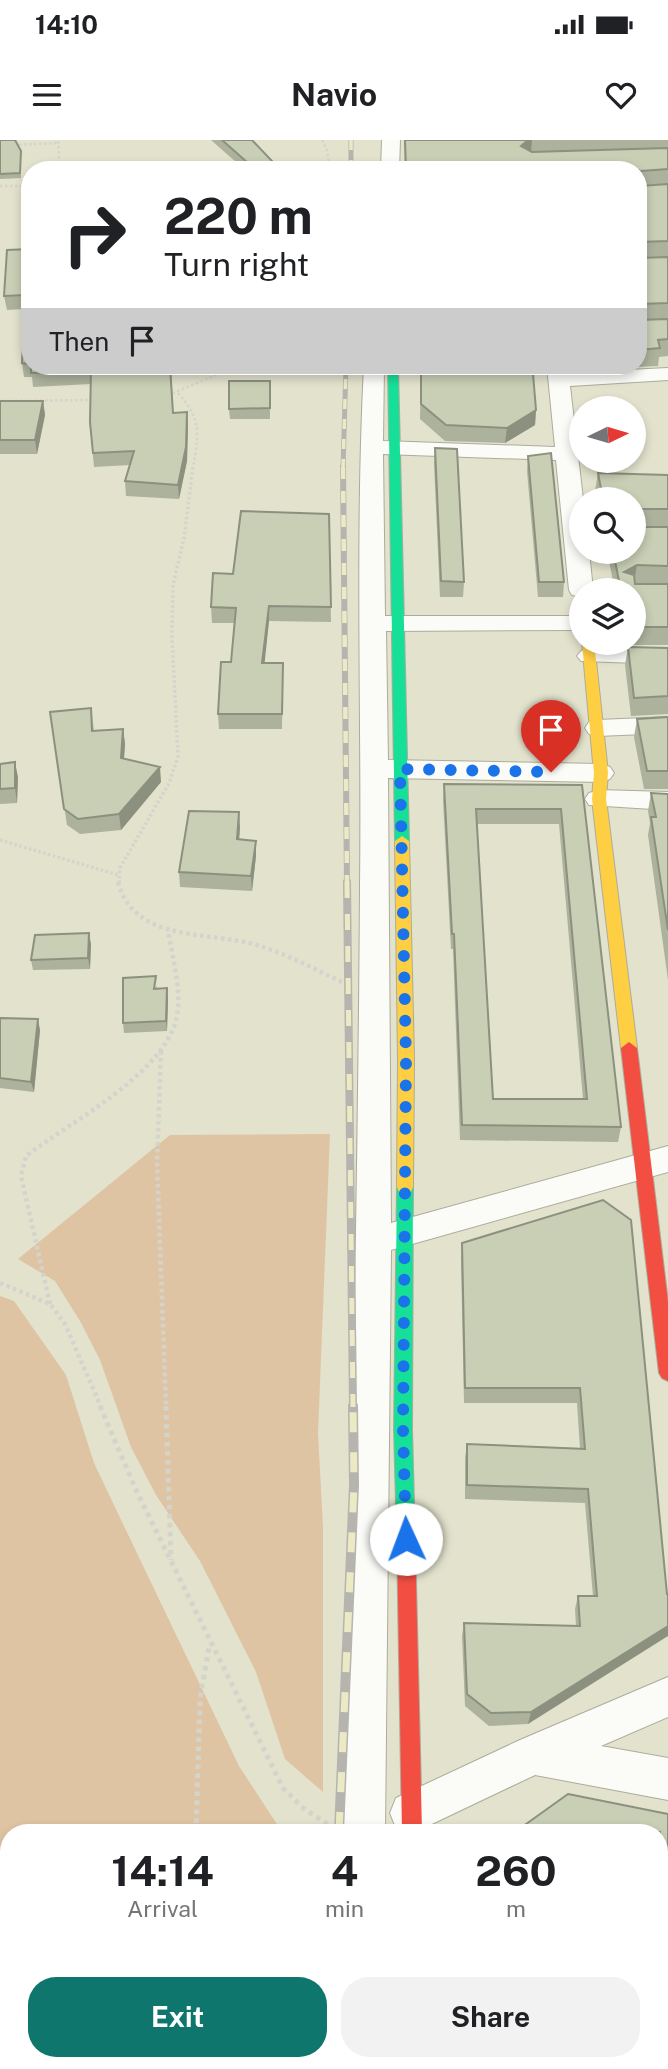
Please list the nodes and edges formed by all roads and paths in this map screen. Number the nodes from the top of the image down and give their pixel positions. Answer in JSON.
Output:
{"nodes":[{"id":1,"x":322,"y":140,"type":"edge"},
{"id":2,"x":373,"y":140,"type":"edge"},
{"id":3,"x":391,"y":140,"type":"edge"},
{"id":4,"x":58,"y":141,"type":"edge"},
{"id":5,"x":3,"y":145,"type":"edge"},
{"id":6,"x":59,"y":161,"type":"edge"},
{"id":7,"x":329,"y":161,"type":"edge"},
{"id":8,"x":374,"y":161,"type":"edge"},
{"id":9,"x":390,"y":161,"type":"edge"},
{"id":10,"x":0,"y":186,"type":"edge"},
{"id":11,"x":21,"y":187,"type":"edge"},
{"id":12,"x":647,"y":374,"type":"edge"},
{"id":13,"x":668,"y":374,"type":"edge"},
{"id":14,"x":218,"y":375,"type":"edge"},
{"id":15,"x":375,"y":375,"type":"edge"},
{"id":16,"x":392,"y":375,"type":"edge"},
{"id":17,"x":558,"y":375,"type":"edge"},
{"id":18,"x":178,"y":393,"type":"junction"},
{"id":19,"x":164,"y":397,"type":"edge"},
{"id":20,"x":96,"y":400,"type":"edge"},
{"id":21,"x":0,"y":401,"type":"edge"},
{"id":22,"x":383,"y":447,"type":"junction"},
{"id":23,"x":567,"y":454,"type":"junction"},
{"id":24,"x":571,"y":487,"type":"edge"},
{"id":25,"x":569,"y":623,"type":"edge"},
{"id":26,"x":385,"y":624,"type":"junction"},
{"id":27,"x":646,"y":654,"type":"edge"},
{"id":28,"x":590,"y":655,"type":"edge"},
{"id":29,"x":668,"y":656,"type":"edge"},
{"id":30,"x":668,"y":725,"type":"edge"},
{"id":31,"x":598,"y":728,"type":"junction"},
{"id":32,"x":388,"y":769,"type":"junction"},
{"id":33,"x":601,"y":786,"type":"junction"},
{"id":34,"x":668,"y":801,"type":"edge"},
{"id":35,"x":0,"y":840,"type":"edge"},
{"id":36,"x":118,"y":875,"type":"junction"},
{"id":37,"x":168,"y":930,"type":"junction"},
{"id":38,"x":374,"y":994,"type":"junction"},
{"id":39,"x":161,"y":1051,"type":"junction"},
{"id":40,"x":655,"y":1163,"type":"edge"},
{"id":41,"x":390,"y":1237,"type":"junction"},
{"id":42,"x":0,"y":1283,"type":"edge"},
{"id":43,"x":50,"y":1304,"type":"junction"},
{"id":44,"x":665,"y":1331,"type":"edge"},
{"id":45,"x":668,"y":1373,"type":"edge"},
{"id":46,"x":171,"y":1563,"type":"junction"},
{"id":47,"x":210,"y":1646,"type":"junction"},
{"id":48,"x":668,"y":1697,"type":"edge"},
{"id":49,"x":534,"y":1754,"type":"junction"},
{"id":50,"x":668,"y":1779,"type":"edge"},
{"id":51,"x":411,"y":1823,"type":"edge"},
{"id":52,"x":196,"y":1824,"type":"edge"},
{"id":53,"x":326,"y":1824,"type":"edge"},
{"id":54,"x":364,"y":1824,"type":"edge"}],
"edges":[{"from":1,"to":7,"type":"path"},
{"from":2,"to":8,"type":"street"},
{"from":3,"to":9,"type":"street"},
{"from":4,"to":5,"type":"path"},
{"from":4,"to":6,"type":"path"},
{"from":10,"to":11,"type":"path"},
{"from":12,"to":13,"type":"street"},
{"from":14,"to":18,"type":"path"},
{"from":15,"to":22,"type":"street"},
{"from":16,"to":22,"type":"street"},
{"from":17,"to":23,"type":"street"},
{"from":18,"to":19,"type":"path"},
{"from":18,"to":36,"type":"path"},
{"from":20,"to":21,"type":"path"},
{"from":22,"to":23,"type":"street"},
{"from":22,"to":26,"type":"street"},
{"from":23,"to":24,"type":"street"},
{"from":25,"to":26,"type":"street"},
{"from":26,"to":32,"type":"street"},
{"from":27,"to":29,"type":"street"},
{"from":28,"to":31,"type":"street"},
{"from":30,"to":31,"type":"street"},
{"from":31,"to":33,"type":"street"},
{"from":32,"to":33,"type":"street"},
{"from":32,"to":38,"type":"street"},
{"from":32,"to":41,"type":"street"},
{"from":33,"to":34,"type":"street"},
{"from":33,"to":40,"type":"street"},
{"from":35,"to":36,"type":"path"},
{"from":36,"to":37,"type":"path"},
{"from":37,"to":38,"type":"path"},
{"from":37,"to":39,"type":"path"},
{"from":38,"to":41,"type":"street"},
{"from":39,"to":43,"type":"path"},
{"from":39,"to":46,"type":"path"},
{"from":40,"to":41,"type":"street"},
{"from":40,"to":44,"type":"street"},
{"from":41,"to":51,"type":"street"},
{"from":41,"to":54,"type":"street"},
{"from":42,"to":43,"type":"path"},
{"from":43,"to":46,"type":"path"},
{"from":44,"to":45,"type":"street"},
{"from":46,"to":47,"type":"path"},
{"from":47,"to":52,"type":"path"},
{"from":47,"to":53,"type":"path"},
{"from":48,"to":49,"type":"street"},
{"from":49,"to":50,"type":"street"},
{"from":49,"to":51,"type":"street"}]}
